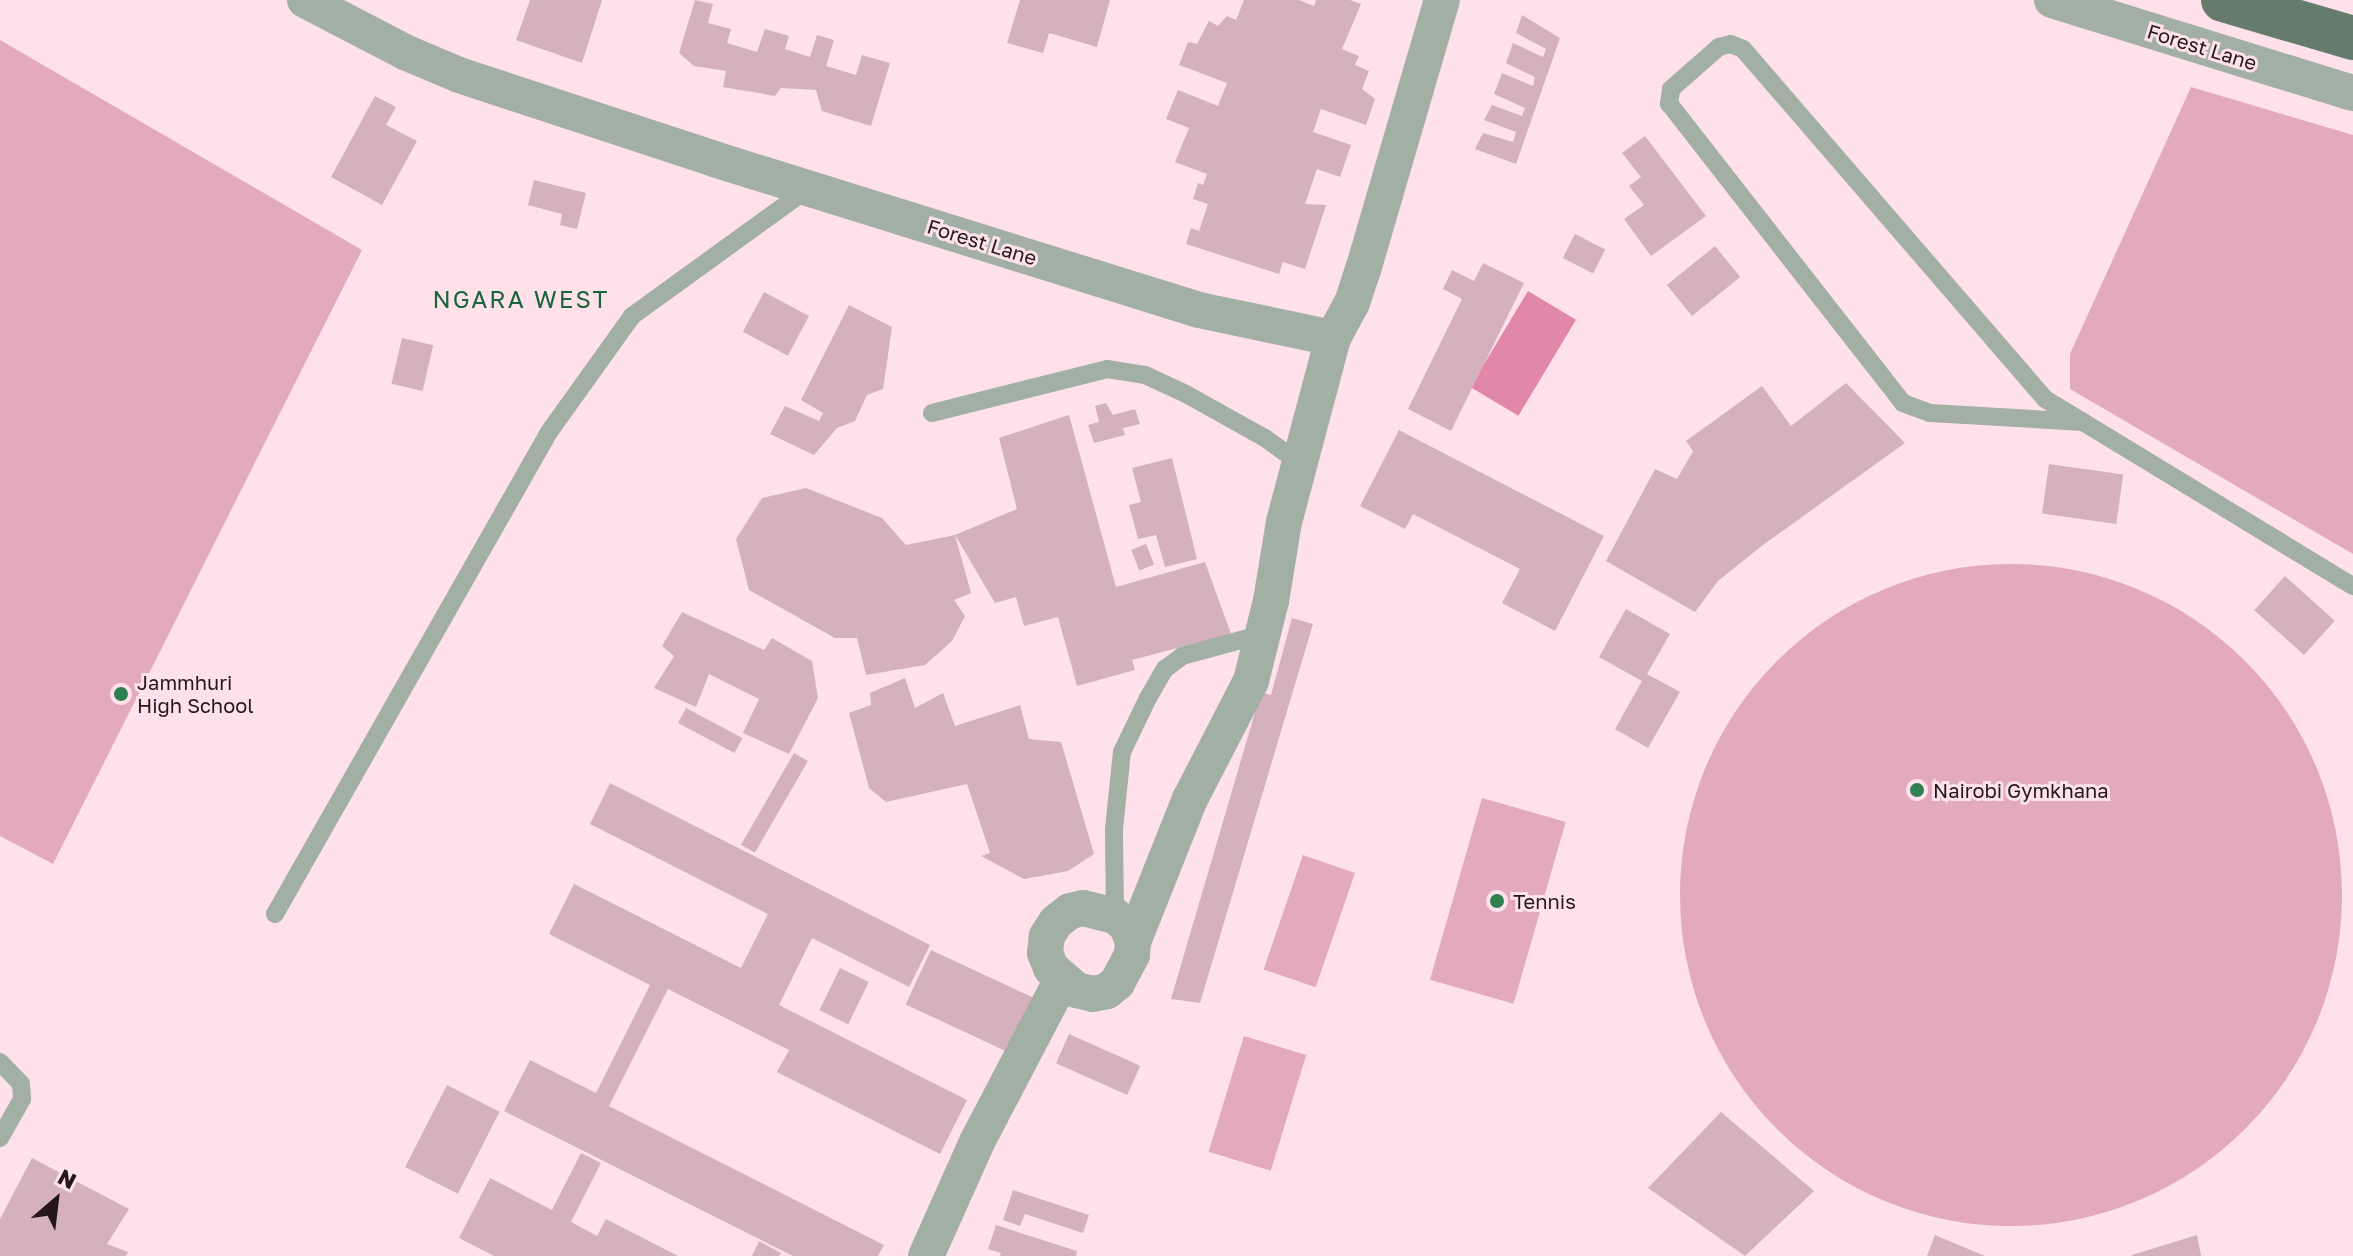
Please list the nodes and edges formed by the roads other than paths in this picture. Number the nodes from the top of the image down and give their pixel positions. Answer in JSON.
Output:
{"nodes":[{"id":1,"x":305,"y":0,"type":"edge"},
{"id":2,"x":1442,"y":0,"type":"edge"},
{"id":3,"x":2052,"y":0,"type":"edge"},
{"id":4,"x":2223,"y":0,"type":"edge"},
{"id":5,"x":2353,"y":38,"type":"edge"},
{"id":6,"x":2353,"y":93,"type":"edge"},
{"id":7,"x":809,"y":188,"type":"junction"},
{"id":8,"x":1333,"y":338,"type":"junction"},
{"id":9,"x":932,"y":413,"type":"dead end"},
{"id":10,"x":2083,"y":422,"type":"junction"},
{"id":11,"x":1298,"y":462,"type":"junction"},
{"id":12,"x":2353,"y":586,"type":"edge"},
{"id":13,"x":1263,"y":634,"type":"junction"},
{"id":14,"x":275,"y":914,"type":"dead end"},
{"id":15,"x":1124,"y":929,"type":"junction"},
{"id":16,"x":1061,"y":981,"type":"junction"},
{"id":17,"x":0,"y":1062,"type":"edge"},
{"id":18,"x":0,"y":1138,"type":"edge"},
{"id":19,"x":926,"y":1256,"type":"edge"}],
"edges":[{"from":1,"to":7,"type":"street","name":"Forest Lane"},
{"from":2,"to":8,"type":"street"},
{"from":3,"to":6,"type":"street","name":"Forest Lane"},
{"from":4,"to":5,"type":"main road"},
{"from":7,"to":8,"type":"street","name":"Forest Lane"},
{"from":7,"to":14,"type":"lane"},
{"from":8,"to":11,"type":"street"},
{"from":9,"to":11,"type":"lane"},
{"from":10,"to":10,"type":"lane"},
{"from":10,"to":12,"type":"lane"},
{"from":11,"to":13,"type":"street"},
{"from":13,"to":15,"type":"street"},
{"from":13,"to":15,"type":"lane"},
{"from":15,"to":16,"type":"street"},
{"from":15,"to":16,"type":"street"},
{"from":16,"to":19,"type":"street"},
{"from":17,"to":18,"type":"lane"}]}
